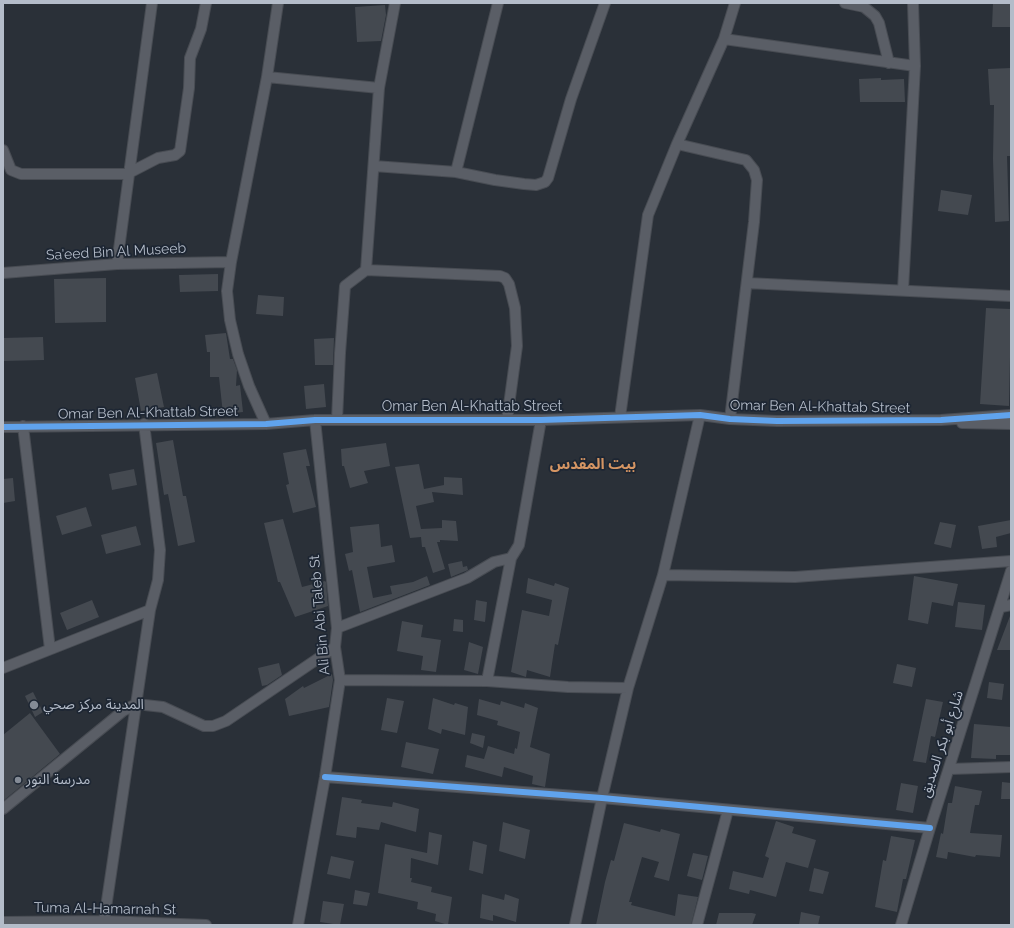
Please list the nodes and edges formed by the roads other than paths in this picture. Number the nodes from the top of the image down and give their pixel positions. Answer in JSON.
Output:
{"nodes":[{"id":1,"x":152,"y":3,"type":"edge"},
{"id":2,"x":206,"y":3,"type":"edge"},
{"id":3,"x":278,"y":3,"type":"edge"},
{"id":4,"x":395,"y":3,"type":"edge"},
{"id":5,"x":498,"y":3,"type":"edge"},
{"id":6,"x":605,"y":3,"type":"edge"},
{"id":7,"x":735,"y":3,"type":"edge"},
{"id":8,"x":845,"y":3,"type":"edge"},
{"id":9,"x":913,"y":3,"type":"edge"},
{"id":10,"x":724,"y":39,"type":"junction"},
{"id":11,"x":889,"y":63,"type":"junction"},
{"id":12,"x":914,"y":66,"type":"junction"},
{"id":13,"x":267,"y":77,"type":"junction"},
{"id":14,"x":379,"y":88,"type":"junction"},
{"id":15,"x":677,"y":144,"type":"junction"},
{"id":16,"x":3,"y":150,"type":"edge"},
{"id":17,"x":374,"y":166,"type":"junction"},
{"id":18,"x":456,"y":172,"type":"junction"},
{"id":19,"x":127,"y":174,"type":"junction"},
{"id":20,"x":231,"y":262,"type":"junction"},
{"id":21,"x":117,"y":264,"type":"junction"},
{"id":22,"x":366,"y":270,"type":"junction"},
{"id":23,"x":3,"y":273,"type":"edge"},
{"id":24,"x":747,"y":283,"type":"junction"},
{"id":25,"x":903,"y":290,"type":"junction"},
{"id":26,"x":1011,"y":296,"type":"edge"},
{"id":27,"x":700,"y":414,"type":"junction"},
{"id":28,"x":1011,"y":415,"type":"edge"},
{"id":29,"x":620,"y":417,"type":"junction"},
{"id":30,"x":730,"y":419,"type":"junction"},
{"id":31,"x":315,"y":420,"type":"junction"},
{"id":32,"x":337,"y":420,"type":"junction"},
{"id":33,"x":507,"y":420,"type":"junction"},
{"id":34,"x":542,"y":420,"type":"junction"},
{"id":35,"x":941,"y":420,"type":"junction"},
{"id":36,"x":144,"y":424,"type":"junction"},
{"id":37,"x":266,"y":424,"type":"junction"},
{"id":38,"x":1011,"y":424,"type":"edge"},
{"id":39,"x":23,"y":426,"type":"junction"},
{"id":40,"x":3,"y":427,"type":"edge"},
{"id":41,"x":511,"y":558,"type":"junction"},
{"id":42,"x":1011,"y":561,"type":"edge"},
{"id":43,"x":1011,"y":572,"type":"edge"},
{"id":44,"x":663,"y":575,"type":"junction"},
{"id":45,"x":1006,"y":606,"type":"edge"},
{"id":46,"x":150,"y":610,"type":"junction"},
{"id":47,"x":337,"y":628,"type":"junction"},
{"id":48,"x":334,"y":647,"type":"junction"},
{"id":49,"x":50,"y":649,"type":"junction"},
{"id":50,"x":3,"y":668,"type":"edge"},
{"id":51,"x":340,"y":680,"type":"junction"},
{"id":52,"x":487,"y":681,"type":"junction"},
{"id":53,"x":628,"y":688,"type":"junction"},
{"id":54,"x":136,"y":704,"type":"junction"},
{"id":55,"x":1011,"y":767,"type":"edge"},
{"id":56,"x":950,"y":769,"type":"junction"},
{"id":57,"x":325,"y":777,"type":"junction"},
{"id":58,"x":602,"y":798,"type":"junction"},
{"id":59,"x":3,"y":809,"type":"edge"},
{"id":60,"x":728,"y":810,"type":"junction"},
{"id":61,"x":930,"y":828,"type":"junction"},
{"id":62,"x":104,"y":921,"type":"junction"},
{"id":63,"x":3,"y":922,"type":"edge"},
{"id":64,"x":26,"y":924,"type":"edge"},
{"id":65,"x":206,"y":925,"type":"edge"},
{"id":66,"x":298,"y":925,"type":"edge"},
{"id":67,"x":575,"y":925,"type":"edge"},
{"id":68,"x":697,"y":925,"type":"edge"},
{"id":69,"x":901,"y":925,"type":"edge"}],
"edges":[{"from":1,"to":19,"type":"street"},
{"from":2,"to":19,"type":"street"},
{"from":3,"to":13,"type":"street"},
{"from":4,"to":14,"type":"street"},
{"from":5,"to":18,"type":"street"},
{"from":6,"to":18,"type":"street"},
{"from":7,"to":10,"type":"street"},
{"from":8,"to":11,"type":"street"},
{"from":9,"to":12,"type":"street"},
{"from":10,"to":11,"type":"street"},
{"from":10,"to":15,"type":"street"},
{"from":11,"to":12,"type":"street"},
{"from":12,"to":25,"type":"street"},
{"from":13,"to":14,"type":"street"},
{"from":13,"to":20,"type":"street"},
{"from":14,"to":17,"type":"street"},
{"from":15,"to":24,"type":"street"},
{"from":15,"to":29,"type":"street"},
{"from":16,"to":19,"type":"street"},
{"from":17,"to":18,"type":"street"},
{"from":17,"to":22,"type":"street"},
{"from":19,"to":21,"type":"street"},
{"from":20,"to":21,"type":"street","name":"Sa'eed Bin Al Museeb"},
{"from":20,"to":37,"type":"street"},
{"from":21,"to":23,"type":"street","name":"Sa'eed Bin Al Museeb"},
{"from":22,"to":32,"type":"street"},
{"from":22,"to":33,"type":"street"},
{"from":24,"to":25,"type":"street"},
{"from":24,"to":30,"type":"street"},
{"from":25,"to":26,"type":"street"},
{"from":27,"to":29,"type":"street","name":"Omar Ben Al-Khattab Street"},
{"from":27,"to":30,"type":"street","name":"Omar Ben Al-Khattab Street"},
{"from":27,"to":44,"type":"street"},
{"from":28,"to":35,"type":"street"},
{"from":29,"to":34,"type":"street","name":"Omar Ben Al-Khattab Street"},
{"from":30,"to":35,"type":"street","name":"Omar Ben Al-Khattab Street"},
{"from":31,"to":32,"type":"street","name":"Omar Ben Al-Khattab Street"},
{"from":31,"to":37,"type":"street","name":"Omar Ben Al-Khattab Street"},
{"from":31,"to":47,"type":"street","name":"Ali Bin Abi Taleb St"},
{"from":32,"to":33,"type":"street","name":"Omar Ben Al-Khattab Street"},
{"from":33,"to":34,"type":"street","name":"Omar Ben Al-Khattab Street"},
{"from":34,"to":41,"type":"street"},
{"from":35,"to":38,"type":"street"},
{"from":36,"to":37,"type":"street","name":"Omar Ben Al-Khattab Street"},
{"from":36,"to":39,"type":"street","name":"Omar Ben Al-Khattab Street"},
{"from":36,"to":46,"type":"street"},
{"from":39,"to":40,"type":"street","name":"Omar Ben Al-Khattab Street"},
{"from":39,"to":49,"type":"street"},
{"from":41,"to":47,"type":"street"},
{"from":41,"to":52,"type":"street"},
{"from":42,"to":44,"type":"street"},
{"from":43,"to":45,"type":"street","name":"شارع أبو بكر الصديق"},
{"from":44,"to":53,"type":"street"},
{"from":45,"to":56,"type":"street","name":"شارع أبو بكر الصديق"},
{"from":46,"to":49,"type":"street"},
{"from":46,"to":54,"type":"street"},
{"from":47,"to":48,"type":"street","name":"Ali Bin Abi Taleb St"},
{"from":48,"to":51,"type":"street","name":"Ali Bin Abi Taleb St"},
{"from":48,"to":54,"type":"street"},
{"from":49,"to":50,"type":"street"},
{"from":51,"to":52,"type":"street"},
{"from":51,"to":57,"type":"street","name":"Ali Bin Abi Taleb St"},
{"from":52,"to":53,"type":"street"},
{"from":53,"to":58,"type":"street"},
{"from":54,"to":59,"type":"street"},
{"from":54,"to":62,"type":"street"},
{"from":55,"to":56,"type":"street"},
{"from":56,"to":61,"type":"street","name":"شارع أبو بكر الصديق"},
{"from":57,"to":58,"type":"street"},
{"from":57,"to":66,"type":"street","name":"Ali Bin Abi Taleb St"},
{"from":58,"to":60,"type":"street"},
{"from":58,"to":67,"type":"street"},
{"from":60,"to":61,"type":"street"},
{"from":60,"to":68,"type":"street"},
{"from":61,"to":69,"type":"street","name":"شارع أبو بكر الصديق"},
{"from":62,"to":64,"type":"street","name":"Tuma Al-Hamarnah St"},
{"from":62,"to":65,"type":"street","name":"Tuma Al-Hamarnah St"},
{"from":63,"to":64,"type":"street","name":"Tuma Al-Hamarnah St"}]}
